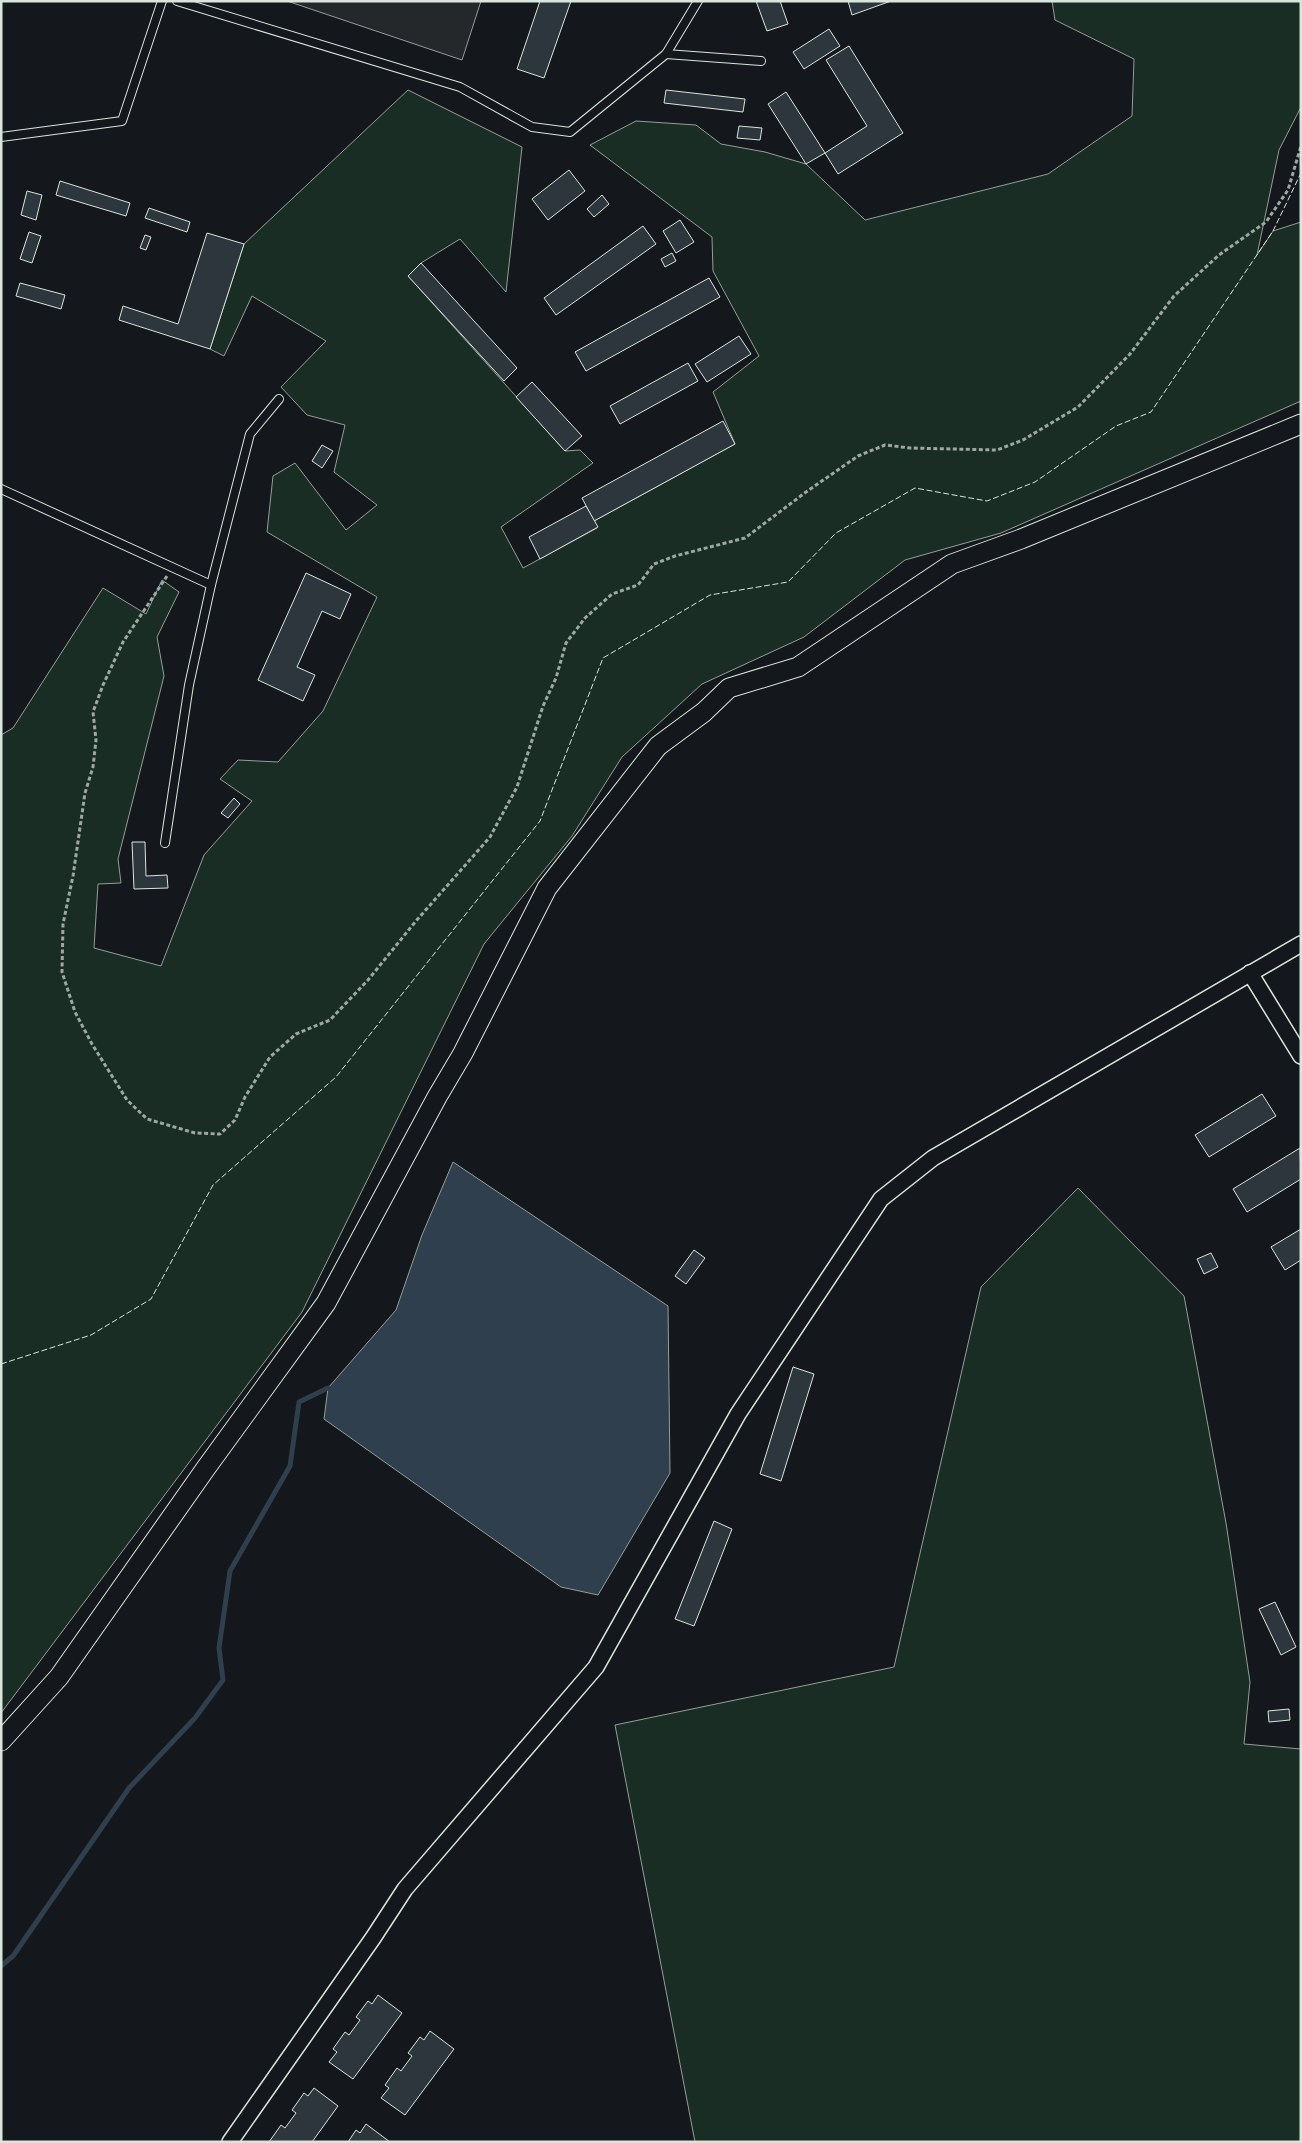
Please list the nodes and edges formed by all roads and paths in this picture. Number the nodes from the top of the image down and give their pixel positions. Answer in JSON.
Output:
{"nodes":[{"id":1,"x":162,"y":1,"type":"edge"},
{"id":2,"x":177,"y":1,"type":"edge"},
{"id":3,"x":698,"y":1,"type":"edge"},
{"id":4,"x":666,"y":54,"type":"junction"},
{"id":5,"x":761,"y":61,"type":"dead end"},
{"id":6,"x":1,"y":137,"type":"edge"},
{"id":7,"x":1301,"y":146,"type":"edge"},
{"id":8,"x":279,"y":399,"type":"dead end"},
{"id":9,"x":1301,"y":424,"type":"edge"},
{"id":10,"x":1,"y":489,"type":"edge"},
{"id":11,"x":172,"y":568,"type":"junction"},
{"id":12,"x":211,"y":585,"type":"junction"},
{"id":13,"x":165,"y":843,"type":"dead end"},
{"id":14,"x":1301,"y":944,"type":"edge"},
{"id":15,"x":1250,"y":973,"type":"junction"},
{"id":16,"x":1301,"y":1056,"type":"edge"},
{"id":17,"x":1,"y":1740,"type":"edge"},
{"id":18,"x":230,"y":2142,"type":"edge"}],
"edges":[{"from":1,"to":6,"type":"lane"},
{"from":2,"to":4,"type":"lane"},
{"from":3,"to":4,"type":"lane"},
{"from":4,"to":5,"type":"lane"},
{"from":7,"to":11,"type":"path"},
{"from":8,"to":12,"type":"lane"},
{"from":9,"to":17,"type":"street"},
{"from":10,"to":11,"type":"lane"},
{"from":11,"to":12,"type":"lane"},
{"from":12,"to":13,"type":"lane"},
{"from":14,"to":15,"type":"street"},
{"from":15,"to":16,"type":"street"},
{"from":15,"to":18,"type":"street"}]}
